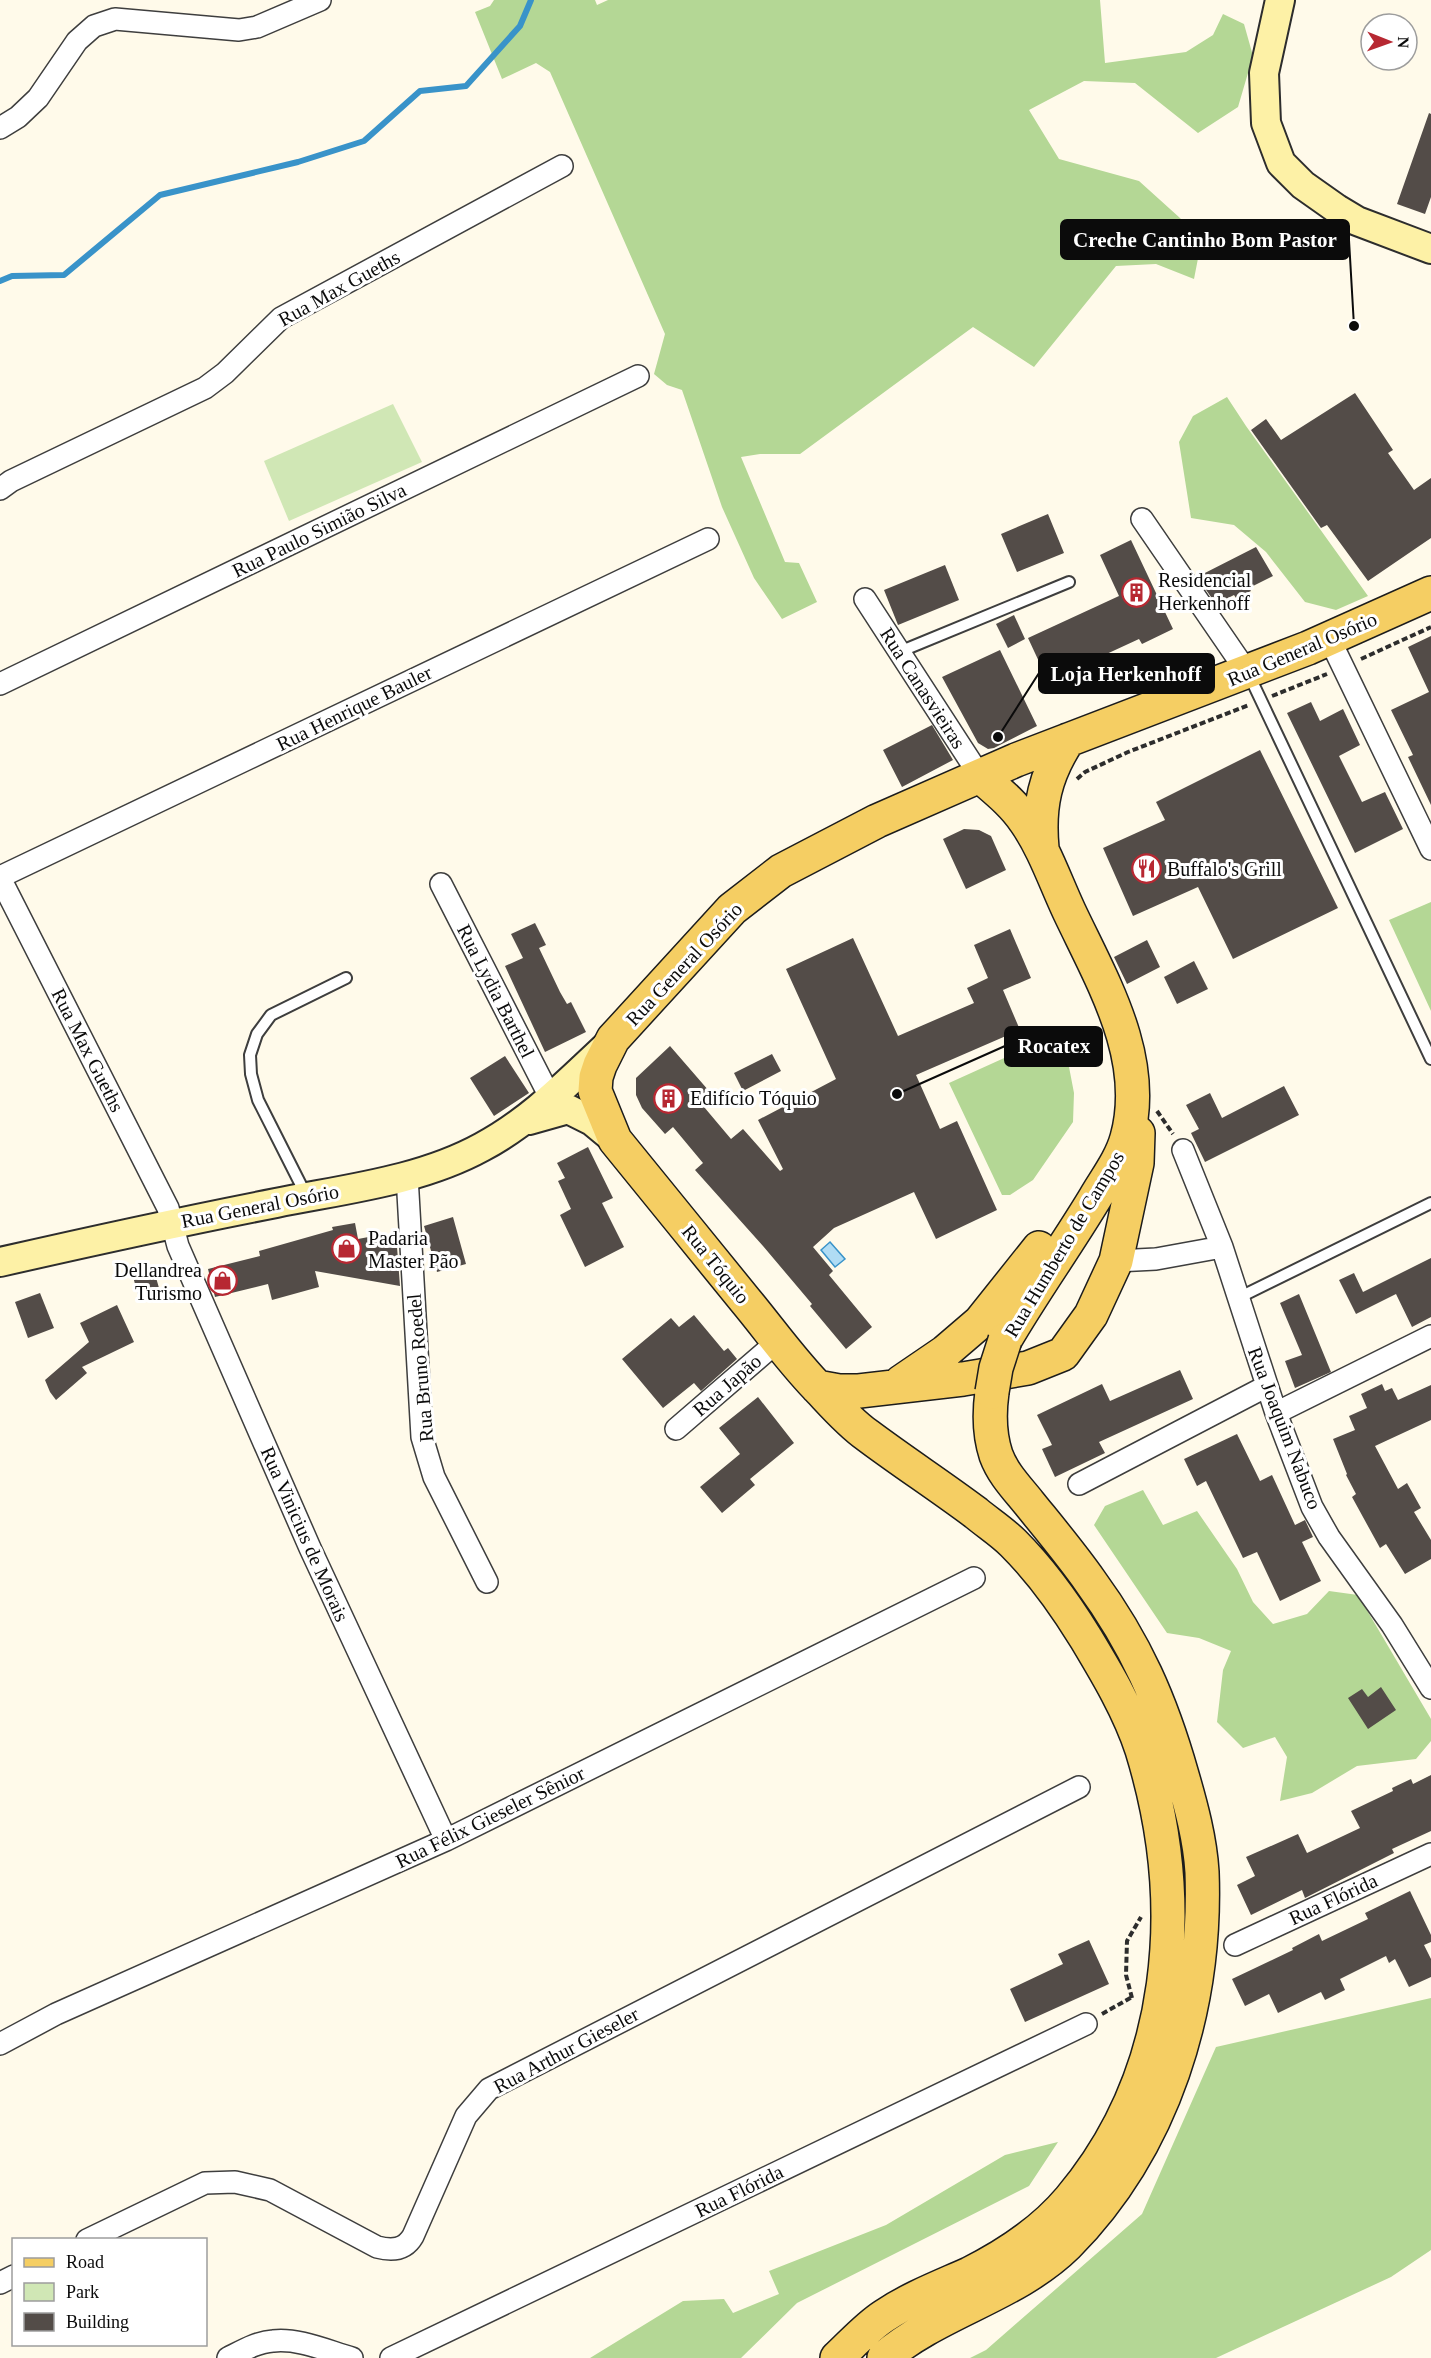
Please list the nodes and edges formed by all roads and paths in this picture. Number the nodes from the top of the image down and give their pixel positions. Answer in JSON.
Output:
{"nodes":[{"id":1,"x":320,"y":0,"type":"edge"},
{"id":2,"x":1280,"y":0,"type":"edge"},
{"id":3,"x":0,"y":128,"type":"edge"},
{"id":4,"x":562,"y":166,"type":"dead end"},
{"id":5,"x":1431,"y":249,"type":"edge"},
{"id":6,"x":638,"y":376,"type":"dead end"},
{"id":7,"x":0,"y":489,"type":"edge"},
{"id":8,"x":1142,"y":519,"type":"dead end"},
{"id":9,"x":708,"y":539,"type":"dead end"},
{"id":10,"x":1069,"y":582,"type":"dead end"},
{"id":11,"x":1431,"y":593,"type":"edge"},
{"id":12,"x":865,"y":599,"type":"dead end"},
{"id":13,"x":1330,"y":640,"type":"junction"},
{"id":14,"x":899,"y":652,"type":"junction"},
{"id":15,"x":1247,"y":672,"type":"junction"},
{"id":16,"x":0,"y":684,"type":"edge"},
{"id":17,"x":1068,"y":740,"type":"junction"},
{"id":18,"x":980,"y":776,"type":"junction"},
{"id":19,"x":1431,"y":849,"type":"edge"},
{"id":20,"x":1043,"y":853,"type":"junction"},
{"id":21,"x":0,"y":878,"type":"edge"},
{"id":22,"x":441,"y":884,"type":"dead end"},
{"id":23,"x":345,"y":978,"type":"dead end"},
{"id":24,"x":613,"y":1039,"type":"junction"},
{"id":25,"x":1126,"y":1040,"type":"junction"},
{"id":26,"x":1431,"y":1059,"type":"edge"},
{"id":27,"x":550,"y":1097,"type":"junction"},
{"id":28,"x":1132,"y":1108,"type":"junction"},
{"id":29,"x":522,"y":1123,"type":"junction"},
{"id":30,"x":615,"y":1140,"type":"junction"},
{"id":31,"x":1183,"y":1150,"type":"dead end"},
{"id":32,"x":407,"y":1176,"type":"junction"},
{"id":33,"x":306,"y":1197,"type":"junction"},
{"id":34,"x":1431,"y":1203,"type":"edge"},
{"id":35,"x":172,"y":1224,"type":"junction"},
{"id":36,"x":1222,"y":1247,"type":"junction"},
{"id":37,"x":1116,"y":1261,"type":"junction"},
{"id":38,"x":0,"y":1262,"type":"edge"},
{"id":39,"x":1238,"y":1298,"type":"junction"},
{"id":40,"x":1431,"y":1336,"type":"edge"},
{"id":41,"x":778,"y":1341,"type":"junction"},
{"id":42,"x":897,"y":1385,"type":"junction"},
{"id":43,"x":1267,"y":1386,"type":"junction"},
{"id":44,"x":817,"y":1387,"type":"junction"},
{"id":45,"x":1276,"y":1413,"type":"junction"},
{"id":46,"x":676,"y":1429,"type":"dead end"},
{"id":47,"x":1079,"y":1484,"type":"dead end"},
{"id":48,"x":974,"y":1578,"type":"dead end"},
{"id":49,"x":488,"y":1582,"type":"dead end"},
{"id":50,"x":1431,"y":1688,"type":"edge"},
{"id":51,"x":1079,"y":1787,"type":"dead end"},
{"id":52,"x":446,"y":1840,"type":"junction"},
{"id":53,"x":1431,"y":1854,"type":"edge"},
{"id":54,"x":1142,"y":1916,"type":"dead end"},
{"id":55,"x":1235,"y":1945,"type":"dead end"},
{"id":56,"x":1133,"y":1996,"type":"junction"},
{"id":57,"x":1131,"y":2007,"type":"dead end"},
{"id":58,"x":1086,"y":2024,"type":"joint"},
{"id":59,"x":0,"y":2044,"type":"edge"},
{"id":60,"x":91,"y":2238,"type":"edge"},
{"id":61,"x":228,"y":2358,"type":"edge"},
{"id":62,"x":352,"y":2358,"type":"edge"},
{"id":63,"x":391,"y":2358,"type":"edge"},
{"id":64,"x":837,"y":2358,"type":"edge"},
{"id":65,"x":884,"y":2358,"type":"edge"}],
"edges":[{"from":1,"to":3,"type":"street"},
{"from":2,"to":5,"type":"main road"},
{"from":4,"to":7,"type":"street","name":"Rua Max Gueths"},
{"from":6,"to":16,"type":"street","name":"Rua Paulo Simião Silva"},
{"from":8,"to":15,"type":"street"},
{"from":9,"to":21,"type":"street","name":"Rua Henrique Bauler"},
{"from":10,"to":14,"type":"lane"},
{"from":11,"to":13,"type":"main road","name":"Rua General Osório"},
{"from":12,"to":14,"type":"street","name":"Rua Canasvieiras"},
{"from":13,"to":15,"type":"main road","name":"Rua General Osório"},
{"from":13,"to":19,"type":"street"},
{"from":14,"to":18,"type":"street","name":"Rua Canasvieiras"},
{"from":15,"to":17,"type":"main road","name":"Rua General Osório"},
{"from":15,"to":26,"type":"lane"},
{"from":17,"to":18,"type":"main road","name":"Rua General Osório"},
{"from":17,"to":20,"type":"main road","name":"Rua Humberto de Campos"},
{"from":18,"to":20,"type":"main road","name":"Rua Humberto de Campos"},
{"from":18,"to":24,"type":"main road","name":"Rua General Osório"},
{"from":20,"to":25,"type":"main road","name":"Rua Humberto de Campos"},
{"from":21,"to":35,"type":"street","name":"Rua Max Gueths"},
{"from":22,"to":27,"type":"street","name":"Rua Lydia Barthel"},
{"from":23,"to":33,"type":"lane"},
{"from":24,"to":27,"type":"main road","name":"Rua General Osório"},
{"from":24,"to":30,"type":"main road","name":"Rua Tóquio"},
{"from":25,"to":28,"type":"main road","name":"Rua Humberto de Campos"},
{"from":25,"to":42,"type":"main road"},
{"from":27,"to":29,"type":"main road","name":"Rua General Osório"},
{"from":28,"to":37,"type":"main road"},
{"from":28,"to":65,"type":"main road","name":"Rua Humberto de Campos","bridge":true},
{"from":29,"to":30,"type":"main road","name":"Rua Tóquio"},
{"from":29,"to":32,"type":"main road","name":"Rua General Osório"},
{"from":30,"to":41,"type":"main road","name":"Rua Tóquio"},
{"from":31,"to":36,"type":"street","name":"Rua Joaquim Nabuco"},
{"from":32,"to":33,"type":"main road","name":"Rua General Osório"},
{"from":32,"to":49,"type":"street","name":"Rua Bruno Roedel"},
{"from":33,"to":35,"type":"main road","name":"Rua General Osório"},
{"from":34,"to":39,"type":"lane"},
{"from":35,"to":38,"type":"main road","name":"Rua General Osório"},
{"from":35,"to":52,"type":"street","name":"Rua Vinicius de Morais"},
{"from":36,"to":37,"type":"street"},
{"from":36,"to":39,"type":"street","name":"Rua Joaquim Nabuco"},
{"from":37,"to":42,"type":"main road"},
{"from":39,"to":43,"type":"street","name":"Rua Joaquim Nabuco"},
{"from":40,"to":45,"type":"street"},
{"from":41,"to":44,"type":"main road","name":"Rua Tóquio"},
{"from":41,"to":46,"type":"street","name":"Rua Japão"},
{"from":42,"to":44,"type":"main road"},
{"from":43,"to":45,"type":"street","name":"Rua Joaquim Nabuco"},
{"from":43,"to":47,"type":"street"},
{"from":44,"to":64,"type":"main road"},
{"from":45,"to":50,"type":"street","name":"Rua Joaquim Nabuco"},
{"from":48,"to":52,"type":"street","name":"Rua Félix Gieseler Sênior"},
{"from":51,"to":60,"type":"street","name":"Rua Arthur Gieseler"},
{"from":52,"to":59,"type":"street","name":"Rua Félix Gieseler Sênior"},
{"from":53,"to":55,"type":"street","name":"Rua Flórida"},
{"from":54,"to":56,"type":"path"},
{"from":56,"to":57,"type":"path"},
{"from":56,"to":58,"type":"path"},
{"from":58,"to":63,"type":"street","name":"Rua Flórida"},
{"from":61,"to":62,"type":"street"}]}
